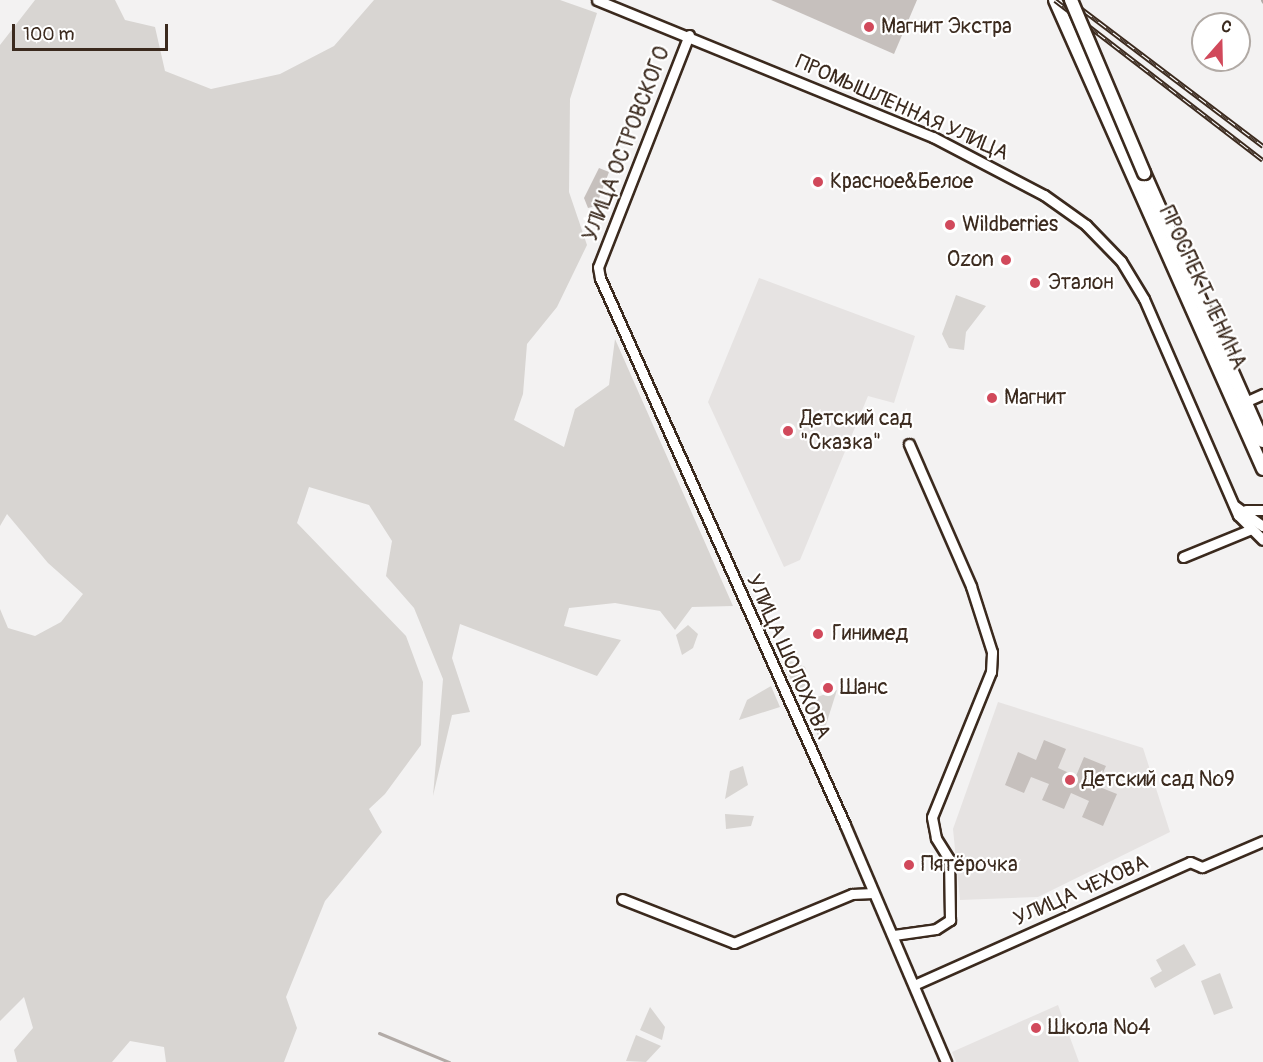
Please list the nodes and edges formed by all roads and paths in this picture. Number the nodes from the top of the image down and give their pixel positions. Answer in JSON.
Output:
{"nodes":[{"id":1,"x":597,"y":0,"type":"edge"},
{"id":2,"x":1055,"y":0,"type":"edge"},
{"id":3,"x":1071,"y":0,"type":"edge"},
{"id":4,"x":689,"y":35,"type":"junction"},
{"id":5,"x":598,"y":267,"type":"joint"},
{"id":6,"x":1263,"y":394,"type":"edge"},
{"id":7,"x":1245,"y":402,"type":"junction"},
{"id":8,"x":1263,"y":441,"type":"edge"},
{"id":9,"x":909,"y":444,"type":"dead end"},
{"id":10,"x":1263,"y":469,"type":"edge"},
{"id":11,"x":1239,"y":508,"type":"junction"},
{"id":12,"x":1263,"y":510,"type":"edge"},
{"id":13,"x":1263,"y":526,"type":"edge"},
{"id":14,"x":1249,"y":530,"type":"junction"},
{"id":15,"x":1263,"y":540,"type":"edge"},
{"id":16,"x":1183,"y":557,"type":"dead end"},
{"id":17,"x":1263,"y":841,"type":"edge"},
{"id":18,"x":873,"y":893,"type":"junction"},
{"id":19,"x":622,"y":899,"type":"dead end"},
{"id":20,"x":894,"y":935,"type":"junction"},
{"id":21,"x":914,"y":985,"type":"junction"},
{"id":22,"x":946,"y":1062,"type":"edge"}],
"edges":[{"from":1,"to":4,"type":"street","name":"ПРОМЫШЛЕННАЯ УЛИЦА"},
{"from":2,"to":10,"type":"main road","name":"ПРОСПЕКТ ЛЕНИНА"},
{"from":3,"to":7,"type":"main road","name":"ПРОСПЕКТ ЛЕНИНА","bridge":true},
{"from":4,"to":5,"type":"street","name":"УЛИЦА ОСТРОВСКОГО"},
{"from":4,"to":11,"type":"street","name":"ПРОМЫШЛЕННАЯ УЛИЦА"},
{"from":5,"to":18,"type":"street","name":"УЛИЦА ШОЛОХОВА"},
{"from":6,"to":7,"type":"street"},
{"from":7,"to":8,"type":"main road","name":"ПРОСПЕКТ ЛЕНИНА"},
{"from":9,"to":20,"type":"street"},
{"from":11,"to":12,"type":"street"},
{"from":11,"to":13,"type":"street","name":"ПРОМЫШЛЕННАЯ УЛИЦА"},
{"from":11,"to":14,"type":"street","name":"ПРОМЫШЛЕННАЯ УЛИЦА"},
{"from":14,"to":15,"type":"street","name":"ПРОМЫШЛЕННАЯ УЛИЦА"},
{"from":14,"to":16,"type":"street"},
{"from":17,"to":21,"type":"street","name":"УЛИЦА ЧЕХОВА"},
{"from":18,"to":19,"type":"street"},
{"from":18,"to":20,"type":"street","name":"УЛИЦА ШОЛОХОВА"},
{"from":20,"to":21,"type":"street","name":"УЛИЦА ШОЛОХОВА"},
{"from":21,"to":22,"type":"street","name":"УЛИЦА ШОЛОХОВА"}]}
